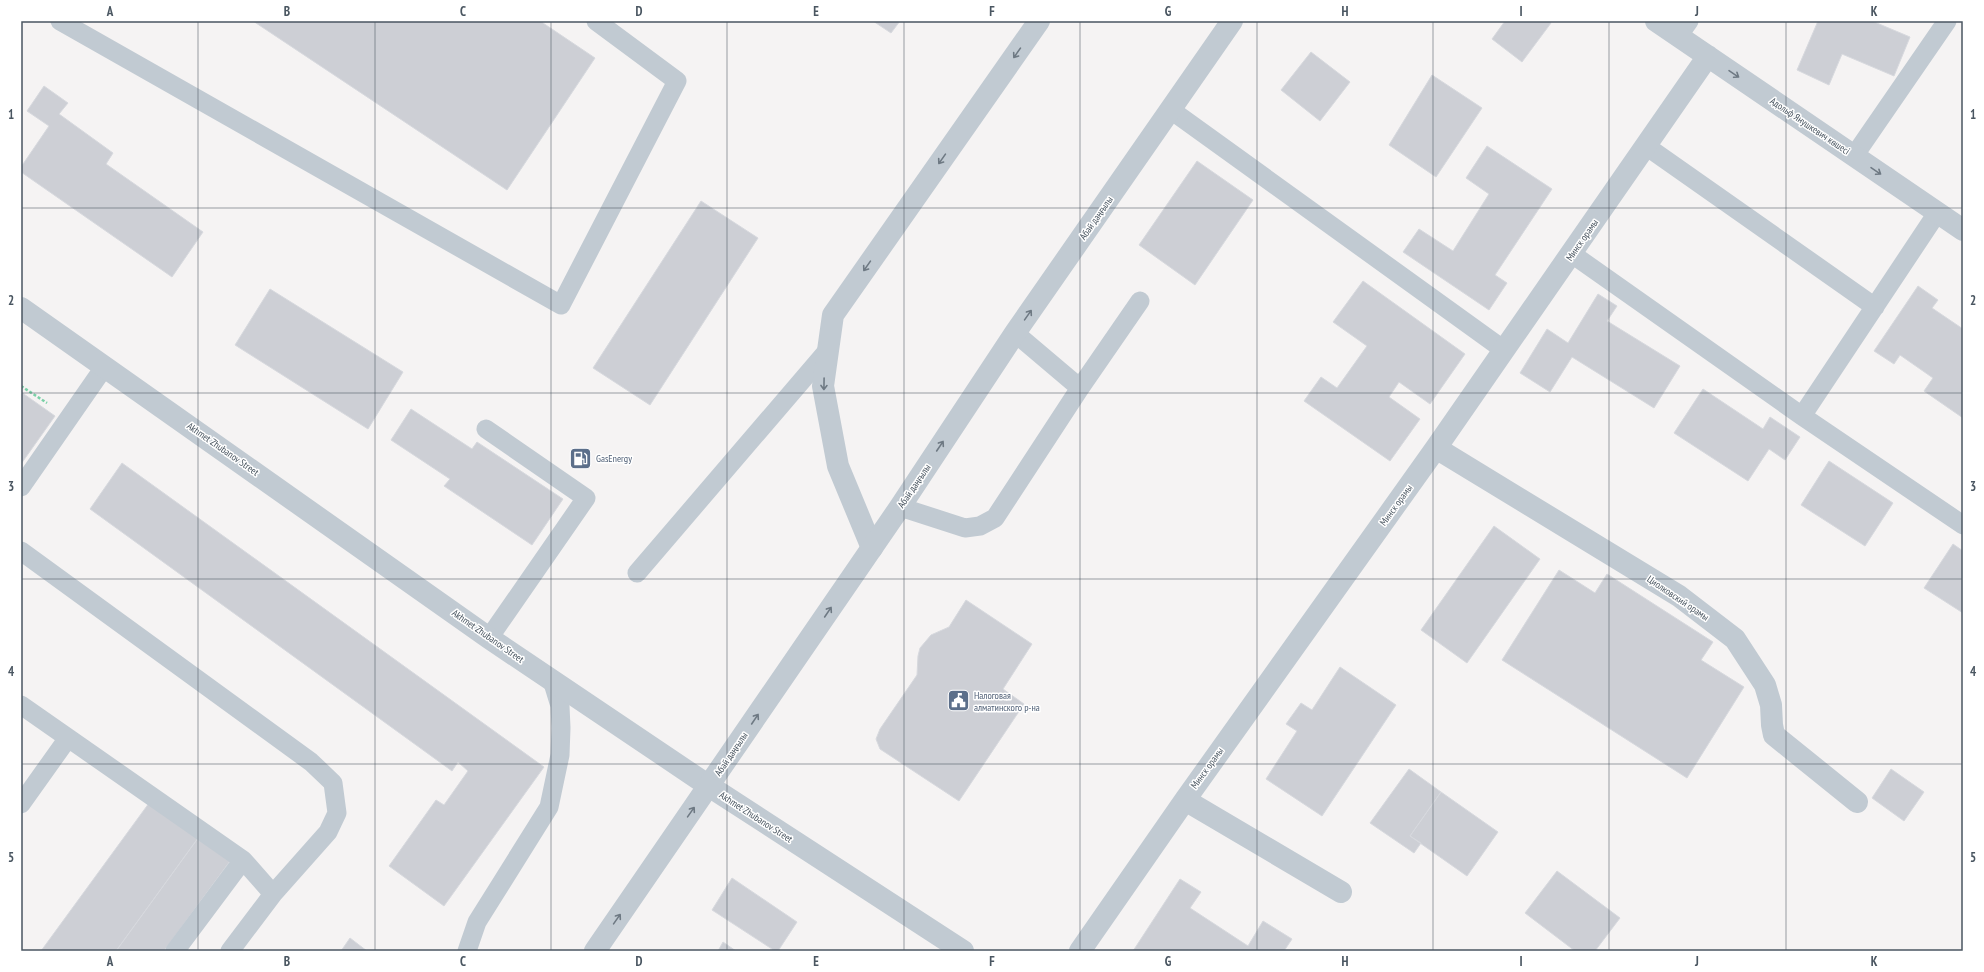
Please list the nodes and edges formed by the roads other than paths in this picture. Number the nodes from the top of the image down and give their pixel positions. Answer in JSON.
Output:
{"nodes":[{"id":1,"x":60,"y":21,"type":"edge"},
{"id":2,"x":596,"y":21,"type":"edge"},
{"id":3,"x":1039,"y":21,"type":"edge"},
{"id":4,"x":1232,"y":21,"type":"edge"},
{"id":5,"x":1656,"y":21,"type":"edge"},
{"id":6,"x":1946,"y":21,"type":"edge"},
{"id":7,"x":1684,"y":28,"type":"edge"},
{"id":8,"x":1708,"y":56,"type":"junction"},
{"id":9,"x":1171,"y":110,"type":"junction"},
{"id":10,"x":1646,"y":146,"type":"junction"},
{"id":11,"x":1854,"y":156,"type":"junction"},
{"id":12,"x":1937,"y":213,"type":"junction"},
{"id":13,"x":1963,"y":230,"type":"edge"},
{"id":14,"x":1572,"y":254,"type":"junction"},
{"id":15,"x":1140,"y":301,"type":"dead end"},
{"id":16,"x":1875,"y":307,"type":"junction"},
{"id":17,"x":21,"y":308,"type":"edge"},
{"id":18,"x":1015,"y":333,"type":"junction"},
{"id":19,"x":828,"y":350,"type":"junction"},
{"id":20,"x":1504,"y":350,"type":"junction"},
{"id":21,"x":105,"y":366,"type":"junction"},
{"id":22,"x":1080,"y":388,"type":"junction"},
{"id":23,"x":1802,"y":416,"type":"junction"},
{"id":24,"x":486,"y":429,"type":"dead end"},
{"id":25,"x":1436,"y":448,"type":"junction"},
{"id":26,"x":21,"y":487,"type":"edge"},
{"id":27,"x":900,"y":507,"type":"junction"},
{"id":28,"x":1963,"y":525,"type":"edge"},
{"id":29,"x":872,"y":548,"type":"junction"},
{"id":30,"x":21,"y":551,"type":"edge"},
{"id":31,"x":637,"y":573,"type":"dead end"},
{"id":32,"x":489,"y":638,"type":"junction"},
{"id":33,"x":552,"y":680,"type":"junction"},
{"id":34,"x":21,"y":705,"type":"edge"},
{"id":35,"x":68,"y":738,"type":"junction"},
{"id":36,"x":709,"y":786,"type":"junction"},
{"id":37,"x":1185,"y":800,"type":"junction"},
{"id":38,"x":1857,"y":802,"type":"dead end"},
{"id":39,"x":21,"y":804,"type":"edge"},
{"id":40,"x":242,"y":860,"type":"junction"},
{"id":41,"x":1341,"y":892,"type":"dead end"},
{"id":42,"x":272,"y":894,"type":"junction"},
{"id":43,"x":175,"y":951,"type":"edge"},
{"id":44,"x":230,"y":951,"type":"edge"},
{"id":45,"x":467,"y":951,"type":"edge"},
{"id":46,"x":595,"y":951,"type":"edge"},
{"id":47,"x":963,"y":951,"type":"edge"},
{"id":48,"x":1080,"y":951,"type":"edge"}],
"edges":[{"from":1,"to":2,"type":"lane"},
{"from":3,"to":19,"type":"street","one_way":true},
{"from":4,"to":9,"type":"street","name":"Абай даңғылы"},
{"from":5,"to":7,"type":"street","name":"Адольф Янушкевич көшесі"},
{"from":6,"to":11,"type":"lane"},
{"from":7,"to":8,"type":"street","name":"Адольф Янушкевич көшесі"},
{"from":8,"to":10,"type":"street","name":"Минск орамы"},
{"from":8,"to":11,"type":"street","name":"Адольф Янушкевич көшесі","one_way":true},
{"from":18,"to":9,"type":"street","name":"Абай даңғылы","one_way":true},
{"from":9,"to":20,"type":"lane"},
{"from":10,"to":14,"type":"street","name":"Минск орамы"},
{"from":10,"to":16,"type":"lane"},
{"from":11,"to":12,"type":"street","name":"Адольф Янушкевич көшесі","one_way":true},
{"from":12,"to":13,"type":"street","name":"Адольф Янушкевич көшесі"},
{"from":12,"to":16,"type":"lane"},
{"from":14,"to":20,"type":"street","name":"Минск орамы"},
{"from":14,"to":23,"type":"lane"},
{"from":15,"to":22,"type":"lane"},
{"from":16,"to":23,"type":"lane"},
{"from":17,"to":21,"type":"street","name":"Akhmet Zhubanov Street"},
{"from":18,"to":22,"type":"lane"},
{"from":27,"to":18,"type":"street","name":"Абай даңғылы","one_way":true},
{"from":19,"to":29,"type":"street","one_way":true},
{"from":19,"to":31,"type":"lane"},
{"from":20,"to":25,"type":"street","name":"Минск орамы"},
{"from":21,"to":26,"type":"lane"},
{"from":21,"to":32,"type":"street","name":"Akhmet Zhubanov Street"},
{"from":22,"to":27,"type":"lane"},
{"from":23,"to":28,"type":"lane"},
{"from":24,"to":32,"type":"lane"},
{"from":25,"to":37,"type":"street","name":"Минск орамы"},
{"from":25,"to":38,"type":"street","name":"Циолковский орамы"},
{"from":27,"to":29,"type":"street","name":"Абай даңғылы"},
{"from":36,"to":29,"type":"street","name":"Абай даңғылы","one_way":true},
{"from":30,"to":42,"type":"lane"},
{"from":32,"to":33,"type":"street","name":"Akhmet Zhubanov Street"},
{"from":33,"to":36,"type":"street","name":"Akhmet Zhubanov Street"},
{"from":33,"to":45,"type":"lane"},
{"from":34,"to":35,"type":"lane"},
{"from":35,"to":39,"type":"lane"},
{"from":35,"to":40,"type":"lane"},
{"from":46,"to":36,"type":"street","name":"Абай даңғылы","one_way":true},
{"from":36,"to":47,"type":"street","name":"Akhmet Zhubanov Street"},
{"from":37,"to":41,"type":"street"},
{"from":37,"to":48,"type":"street","name":"Минск орамы"},
{"from":40,"to":42,"type":"lane"},
{"from":40,"to":43,"type":"lane"},
{"from":42,"to":44,"type":"lane"}]}
